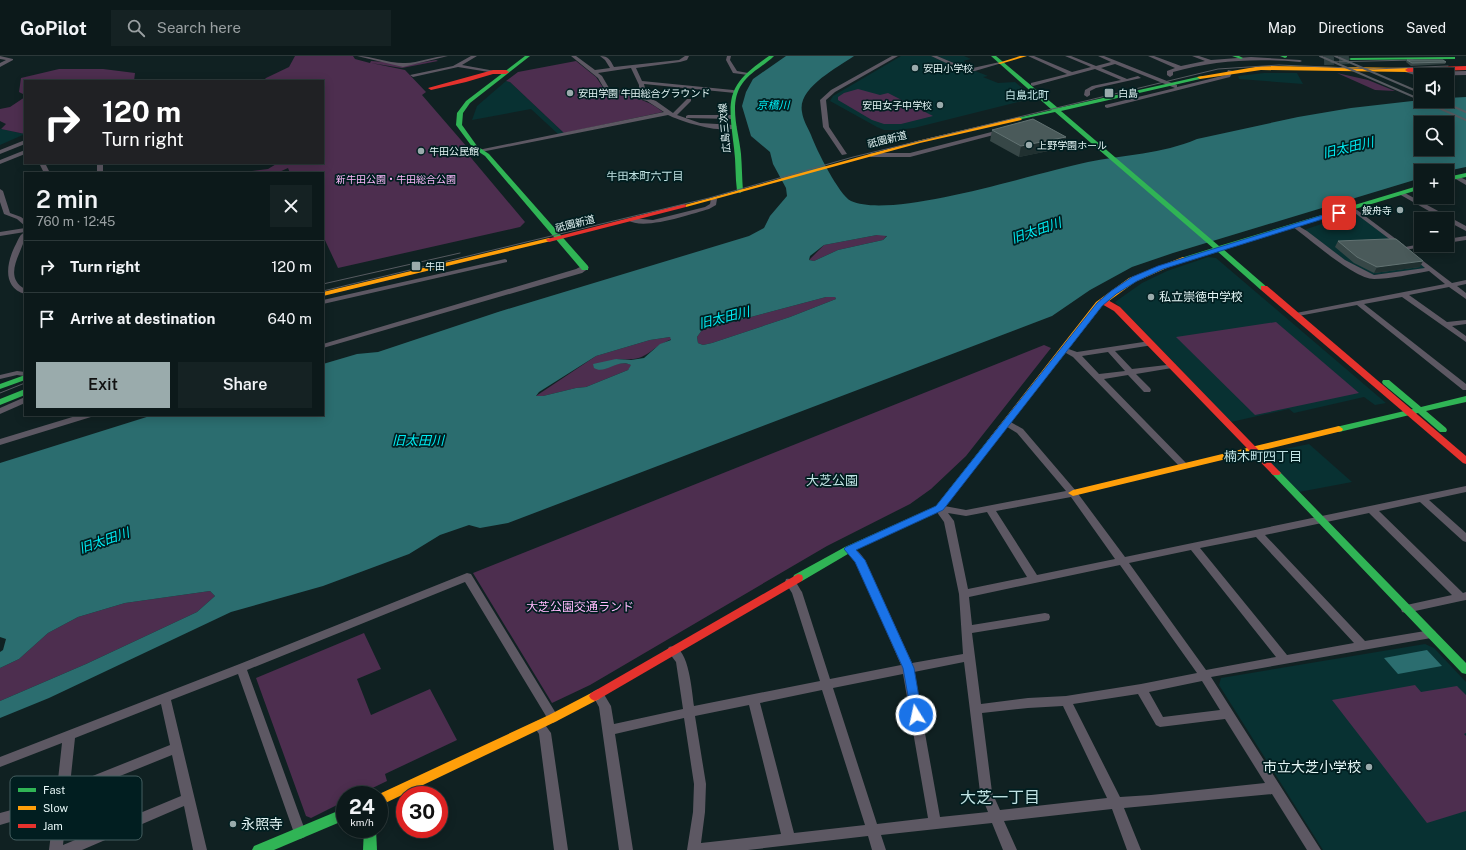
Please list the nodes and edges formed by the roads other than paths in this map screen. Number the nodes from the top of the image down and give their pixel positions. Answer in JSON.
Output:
{"nodes":[{"id":1,"x":359,"y":56,"type":"edge"},
{"id":2,"x":411,"y":56,"type":"edge"},
{"id":3,"x":446,"y":56,"type":"edge"},
{"id":4,"x":475,"y":56,"type":"edge"},
{"id":5,"x":527,"y":56,"type":"edge"},
{"id":6,"x":573,"y":56,"type":"edge"},
{"id":7,"x":602,"y":56,"type":"edge"},
{"id":8,"x":656,"y":56,"type":"edge"},
{"id":9,"x":687,"y":56,"type":"edge"},
{"id":10,"x":730,"y":56,"type":"edge"},
{"id":11,"x":772,"y":56,"type":"edge"},
{"id":12,"x":896,"y":56,"type":"edge"},
{"id":13,"x":933,"y":56,"type":"edge"},
{"id":14,"x":993,"y":56,"type":"edge"},
{"id":15,"x":1025,"y":56,"type":"edge"},
{"id":16,"x":1030,"y":56,"type":"edge"},
{"id":17,"x":1067,"y":56,"type":"edge"},
{"id":18,"x":1100,"y":56,"type":"edge"},
{"id":19,"x":1150,"y":56,"type":"edge"},
{"id":20,"x":1194,"y":56,"type":"edge"},
{"id":21,"x":1213,"y":56,"type":"edge"},
{"id":22,"x":1442,"y":56,"type":"edge"},
{"id":23,"x":0,"y":57,"type":"edge"},
{"id":24,"x":1237,"y":57,"type":"edge"},
{"id":25,"x":1283,"y":57,"type":"edge"},
{"id":26,"x":1379,"y":57,"type":"edge"},
{"id":27,"x":1452,"y":58,"type":"junction"},
{"id":28,"x":1466,"y":58,"type":"edge"},
{"id":29,"x":1203,"y":59,"type":"junction"},
{"id":30,"x":1351,"y":59,"type":"dead end"},
{"id":31,"x":428,"y":60,"type":"junction"},
{"id":32,"x":1003,"y":60,"type":"edge"},
{"id":33,"x":1324,"y":60,"type":"dead end"},
{"id":34,"x":1210,"y":61,"type":"junction"},
{"id":35,"x":1300,"y":61,"type":"junction"},
{"id":36,"x":1117,"y":62,"type":"junction"},
{"id":37,"x":662,"y":63,"type":"junction"},
{"id":38,"x":0,"y":65,"type":"edge"},
{"id":39,"x":457,"y":65,"type":"junction"},
{"id":40,"x":633,"y":67,"type":"junction"},
{"id":41,"x":1095,"y":68,"type":"junction"},
{"id":42,"x":1180,"y":68,"type":"junction"},
{"id":43,"x":1466,"y":68,"type":"edge"},
{"id":44,"x":613,"y":69,"type":"junction"},
{"id":45,"x":1407,"y":71,"type":"junction"},
{"id":46,"x":492,"y":72,"type":"junction"},
{"id":47,"x":507,"y":72,"type":"junction"},
{"id":48,"x":594,"y":72,"type":"junction"},
{"id":49,"x":1229,"y":73,"type":"junction"},
{"id":50,"x":1414,"y":73,"type":"edge"},
{"id":51,"x":1466,"y":73,"type":"edge"},
{"id":52,"x":746,"y":74,"type":"junction"},
{"id":53,"x":1072,"y":74,"type":"junction"},
{"id":54,"x":1454,"y":74,"type":"edge"},
{"id":55,"x":413,"y":75,"type":"dead end"},
{"id":56,"x":1138,"y":78,"type":"dead end"},
{"id":57,"x":1156,"y":78,"type":"junction"},
{"id":58,"x":1170,"y":79,"type":"junction"},
{"id":59,"x":1126,"y":80,"type":"junction"},
{"id":60,"x":641,"y":82,"type":"junction"},
{"id":61,"x":1033,"y":84,"type":"junction"},
{"id":62,"x":1179,"y":87,"type":"junction"},
{"id":63,"x":431,"y":88,"type":"dead end"},
{"id":64,"x":733,"y":92,"type":"junction"},
{"id":65,"x":1087,"y":95,"type":"junction"},
{"id":66,"x":633,"y":96,"type":"junction"},
{"id":67,"x":689,"y":100,"type":"dead end"},
{"id":68,"x":1108,"y":102,"type":"junction"},
{"id":69,"x":1055,"y":106,"type":"junction"},
{"id":70,"x":671,"y":114,"type":"junction"},
{"id":71,"x":732,"y":117,"type":"junction"},
{"id":72,"x":684,"y":118,"type":"junction"},
{"id":73,"x":1006,"y":126,"type":"junction"},
{"id":74,"x":734,"y":127,"type":"junction"},
{"id":75,"x":1013,"y":129,"type":"edge"},
{"id":76,"x":24,"y":142,"type":"edge"},
{"id":77,"x":919,"y":142,"type":"junction"},
{"id":78,"x":483,"y":151,"type":"junction"},
{"id":79,"x":928,"y":151,"type":"junction"},
{"id":80,"x":0,"y":152,"type":"edge"},
{"id":81,"x":24,"y":152,"type":"edge"},
{"id":82,"x":844,"y":154,"type":"junction"},
{"id":83,"x":869,"y":155,"type":"junction"},
{"id":84,"x":832,"y":161,"type":"junction"},
{"id":85,"x":0,"y":162,"type":"edge"},
{"id":86,"x":1466,"y":175,"type":"edge"},
{"id":87,"x":1456,"y":177,"type":"joint"},
{"id":88,"x":1466,"y":183,"type":"edge"},
{"id":89,"x":739,"y":187,"type":"junction"},
{"id":90,"x":1414,"y":189,"type":"edge"},
{"id":91,"x":0,"y":191,"type":"edge"},
{"id":92,"x":1401,"y":193,"type":"junction"},
{"id":93,"x":1353,"y":209,"type":"junction"},
{"id":94,"x":616,"y":213,"type":"dead end"},
{"id":95,"x":24,"y":223,"type":"edge"},
{"id":96,"x":564,"y":226,"type":"dead end"},
{"id":97,"x":1295,"y":226,"type":"junction"},
{"id":98,"x":1466,"y":229,"type":"edge"},
{"id":99,"x":24,"y":230,"type":"edge"},
{"id":100,"x":547,"y":230,"type":"junction"},
{"id":101,"x":0,"y":234,"type":"edge"},
{"id":102,"x":559,"y":238,"type":"junction"},
{"id":103,"x":1466,"y":238,"type":"edge"},
{"id":104,"x":1454,"y":240,"type":"edge"},
{"id":105,"x":22,"y":242,"type":"edge"},
{"id":106,"x":1219,"y":246,"type":"junction"},
{"id":107,"x":1414,"y":247,"type":"edge"},
{"id":108,"x":1405,"y":249,"type":"junction"},
{"id":109,"x":473,"y":259,"type":"junction"},
{"id":110,"x":505,"y":261,"type":"dead end"},
{"id":111,"x":585,"y":268,"type":"joint"},
{"id":112,"x":1431,"y":269,"type":"junction"},
{"id":113,"x":458,"y":270,"type":"junction"},
{"id":114,"x":1466,"y":282,"type":"edge"},
{"id":115,"x":1451,"y":285,"type":"junction"},
{"id":116,"x":24,"y":292,"type":"edge"},
{"id":117,"x":1403,"y":294,"type":"junction"},
{"id":118,"x":1466,"y":297,"type":"edge"},
{"id":119,"x":325,"y":298,"type":"edge"},
{"id":120,"x":1103,"y":301,"type":"junction"},
{"id":121,"x":1358,"y":303,"type":"junction"},
{"id":122,"x":1306,"y":314,"type":"junction"},
{"id":123,"x":1296,"y":315,"type":"junction"},
{"id":124,"x":1466,"y":322,"type":"edge"},
{"id":125,"x":1444,"y":325,"type":"junction"},
{"id":126,"x":1466,"y":340,"type":"edge"},
{"id":127,"x":1150,"y":343,"type":"junction"},
{"id":128,"x":324,"y":346,"type":"edge"},
{"id":129,"x":1063,"y":349,"type":"junction"},
{"id":130,"x":1110,"y":350,"type":"junction"},
{"id":131,"x":1076,"y":355,"type":"junction"},
{"id":132,"x":1172,"y":366,"type":"junction"},
{"id":133,"x":1130,"y":372,"type":"junction"},
{"id":134,"x":24,"y":376,"type":"edge"},
{"id":135,"x":24,"y":376,"type":"edge"},
{"id":136,"x":0,"y":377,"type":"edge"},
{"id":137,"x":1097,"y":377,"type":"junction"},
{"id":138,"x":0,"y":387,"type":"edge"},
{"id":139,"x":1466,"y":388,"type":"edge"},
{"id":140,"x":1147,"y":390,"type":"dead end"},
{"id":141,"x":24,"y":398,"type":"edge"},
{"id":142,"x":24,"y":399,"type":"edge"},
{"id":143,"x":1466,"y":399,"type":"edge"},
{"id":144,"x":0,"y":402,"type":"edge"},
{"id":145,"x":0,"y":411,"type":"edge"},
{"id":146,"x":1420,"y":411,"type":"junction"},
{"id":147,"x":1410,"y":414,"type":"junction"},
{"id":148,"x":85,"y":416,"type":"edge"},
{"id":149,"x":1007,"y":423,"type":"junction"},
{"id":150,"x":0,"y":442,"type":"edge"},
{"id":151,"x":1466,"y":450,"type":"edge"},
{"id":152,"x":1253,"y":451,"type":"junction"},
{"id":153,"x":1466,"y":461,"type":"edge"},
{"id":154,"x":1184,"y":466,"type":"junction"},
{"id":155,"x":1466,"y":489,"type":"edge"},
{"id":156,"x":1073,"y":493,"type":"junction"},
{"id":157,"x":1422,"y":499,"type":"junction"},
{"id":158,"x":940,"y":508,"type":"junction"},
{"id":159,"x":990,"y":510,"type":"junction"},
{"id":160,"x":1372,"y":510,"type":"junction"},
{"id":161,"x":1321,"y":521,"type":"junction"},
{"id":162,"x":1258,"y":533,"type":"junction"},
{"id":163,"x":1466,"y":539,"type":"edge"},
{"id":164,"x":1192,"y":545,"type":"junction"},
{"id":165,"x":849,"y":549,"type":"junction"},
{"id":166,"x":1121,"y":559,"type":"junction"},
{"id":167,"x":1034,"y":579,"type":"junction"},
{"id":168,"x":790,"y":582,"type":"junction"},
{"id":169,"x":964,"y":594,"type":"junction"},
{"id":170,"x":1464,"y":596,"type":"edge"},
{"id":171,"x":1406,"y":609,"type":"junction"},
{"id":172,"x":1045,"y":617,"type":"dead end"},
{"id":173,"x":966,"y":630,"type":"junction"},
{"id":174,"x":1431,"y":634,"type":"junction"},
{"id":175,"x":1362,"y":646,"type":"junction"},
{"id":176,"x":673,"y":650,"type":"junction"},
{"id":177,"x":969,"y":658,"type":"junction"},
{"id":178,"x":1284,"y":659,"type":"junction"},
{"id":179,"x":241,"y":668,"type":"junction"},
{"id":180,"x":908,"y":668,"type":"junction"},
{"id":181,"x":1466,"y":670,"type":"edge"},
{"id":182,"x":1204,"y":675,"type":"junction"},
{"id":183,"x":827,"y":685,"type":"junction"},
{"id":184,"x":1141,"y":689,"type":"junction"},
{"id":185,"x":598,"y":694,"type":"junction"},
{"id":186,"x":165,"y":697,"type":"junction"},
{"id":187,"x":753,"y":699,"type":"junction"},
{"id":188,"x":1066,"y":701,"type":"junction"},
{"id":189,"x":975,"y":709,"type":"junction"},
{"id":190,"x":689,"y":712,"type":"junction"},
{"id":191,"x":1228,"y":714,"type":"junction"},
{"id":192,"x":553,"y":718,"type":"junction"},
{"id":193,"x":539,"y":725,"type":"junction"},
{"id":194,"x":609,"y":730,"type":"junction"},
{"id":195,"x":69,"y":734,"type":"junction"},
{"id":196,"x":177,"y":748,"type":"junction"},
{"id":197,"x":0,"y":762,"type":"edge"},
{"id":198,"x":64,"y":776,"type":"edge"},
{"id":199,"x":111,"y":776,"type":"edge"},
{"id":200,"x":1274,"y":788,"type":"junction"},
{"id":201,"x":388,"y":796,"type":"edge"},
{"id":202,"x":188,"y":799,"type":"junction"},
{"id":203,"x":1116,"y":803,"type":"junction"},
{"id":204,"x":10,"y":815,"type":"edge"},
{"id":205,"x":996,"y":817,"type":"junction"},
{"id":206,"x":142,"y":818,"type":"edge"},
{"id":207,"x":336,"y":818,"type":"edge"},
{"id":208,"x":0,"y":819,"type":"edge"},
{"id":209,"x":935,"y":824,"type":"junction"},
{"id":210,"x":874,"y":831,"type":"junction"},
{"id":211,"x":300,"y":834,"type":"junction"},
{"id":212,"x":370,"y":838,"type":"edge"},
{"id":213,"x":789,"y":839,"type":"junction"},
{"id":214,"x":56,"y":840,"type":"edge"},
{"id":215,"x":91,"y":840,"type":"edge"},
{"id":216,"x":55,"y":850,"type":"edge"},
{"id":217,"x":67,"y":850,"type":"edge"},
{"id":218,"x":200,"y":850,"type":"edge"},
{"id":219,"x":259,"y":850,"type":"edge"},
{"id":220,"x":370,"y":850,"type":"edge"},
{"id":221,"x":561,"y":850,"type":"edge"},
{"id":222,"x":626,"y":850,"type":"edge"},
{"id":223,"x":695,"y":850,"type":"edge"},
{"id":224,"x":879,"y":850,"type":"edge"},
{"id":225,"x":1010,"y":850,"type":"edge"},
{"id":226,"x":1134,"y":850,"type":"edge"},
{"id":227,"x":1314,"y":850,"type":"edge"}],
"edges":[{"from":1,"to":31,"type":"street"},
{"from":2,"to":31,"type":"street"},
{"from":3,"to":31,"type":"street"},
{"from":4,"to":39,"type":"street"},
{"from":5,"to":47,"type":"main road"},
{"from":6,"to":48,"type":"street"},
{"from":7,"to":44,"type":"street"},
{"from":8,"to":37,"type":"street"},
{"from":9,"to":37,"type":"street"},
{"from":10,"to":52,"type":"street"},
{"from":11,"to":52,"type":"main road","name":"広島三次線"},
{"from":12,"to":82,"type":"street"},
{"from":13,"to":32,"type":"street"},
{"from":14,"to":32,"type":"main road"},
{"from":15,"to":32,"type":"main road"},
{"from":16,"to":53,"type":"street"},
{"from":17,"to":41,"type":"street"},
{"from":18,"to":36,"type":"street"},
{"from":19,"to":42,"type":"street"},
{"from":20,"to":29,"type":"street"},
{"from":21,"to":29,"type":"street"},
{"from":22,"to":27,"type":"street"},
{"from":23,"to":38,"type":"street"},
{"from":24,"to":25,"type":"street"},
{"from":24,"to":34,"type":"street"},
{"from":25,"to":35,"type":"street"},
{"from":26,"to":27,"type":"main road"},
{"from":26,"to":30,"type":"main road"},
{"from":27,"to":28,"type":"main road"},
{"from":29,"to":34,"type":"street"},
{"from":32,"to":61,"type":"main road"},
{"from":32,"to":69,"type":"main road"},
{"from":33,"to":35,"type":"main road","name":"祇園新道"},
{"from":34,"to":42,"type":"street"},
{"from":35,"to":58,"type":"main road","name":"祇園新道"},
{"from":36,"to":41,"type":"street"},
{"from":36,"to":57,"type":"street"},
{"from":37,"to":40,"type":"street"},
{"from":39,"to":46,"type":"street"},
{"from":39,"to":55,"type":"street"},
{"from":40,"to":44,"type":"street"},
{"from":40,"to":60,"type":"street"},
{"from":41,"to":53,"type":"street"},
{"from":41,"to":59,"type":"street"},
{"from":42,"to":58,"type":"street"},
{"from":43,"to":45,"type":"main road","name":"祇園新道"},
{"from":44,"to":48,"type":"street"},
{"from":45,"to":49,"type":"main road","name":"祇園新道"},
{"from":45,"to":50,"type":"street"},
{"from":46,"to":47,"type":"main road"},
{"from":46,"to":63,"type":"main road"},
{"from":47,"to":78,"type":"main road"},
{"from":48,"to":66,"type":"street"},
{"from":49,"to":58,"type":"main road","name":"祇園新道"},
{"from":49,"to":62,"type":"street"},
{"from":51,"to":54,"type":"street"},
{"from":52,"to":64,"type":"main road","name":"広島三次線"},
{"from":53,"to":61,"type":"street"},
{"from":56,"to":59,"type":"street"},
{"from":57,"to":58,"type":"main road","name":"祇園新道"},
{"from":57,"to":65,"type":"main road","name":"祇園新道"},
{"from":58,"to":62,"type":"street"},
{"from":58,"to":68,"type":"main road","name":"祇園新道"},
{"from":59,"to":65,"type":"street"},
{"from":60,"to":64,"type":"street"},
{"from":60,"to":66,"type":"street"},
{"from":61,"to":69,"type":"main road"},
{"from":62,"to":68,"type":"street"},
{"from":64,"to":71,"type":"main road","name":"広島三次線"},
{"from":65,"to":69,"type":"main road","name":"祇園新道"},
{"from":66,"to":70,"type":"street"},
{"from":67,"to":70,"type":"street"},
{"from":68,"to":69,"type":"main road","name":"祇園新道"},
{"from":69,"to":73,"type":"main road","name":"祇園新道"},
{"from":69,"to":82,"type":"main road","name":"祇園新道"},
{"from":69,"to":106,"type":"main road"},
{"from":70,"to":72,"type":"street"},
{"from":70,"to":78,"type":"street"},
{"from":71,"to":72,"type":"street"},
{"from":71,"to":74,"type":"main road","name":"広島三次線"},
{"from":72,"to":74,"type":"street"},
{"from":73,"to":75,"type":"street"},
{"from":73,"to":77,"type":"main road","name":"祇園新道"},
{"from":73,"to":79,"type":"street"},
{"from":74,"to":89,"type":"main road","name":"広島三次線"},
{"from":76,"to":80,"type":"street"},
{"from":77,"to":79,"type":"street"},
{"from":77,"to":83,"type":"main road","name":"祇園新道"},
{"from":78,"to":100,"type":"main road"},
{"from":79,"to":83,"type":"street"},
{"from":81,"to":85,"type":"street"},
{"from":82,"to":84,"type":"main road","name":"祇園新道"},
{"from":83,"to":84,"type":"main road","name":"祇園新道"},
{"from":84,"to":89,"type":"main road","name":"祇園新道"},
{"from":86,"to":87,"type":"main road"},
{"from":87,"to":88,"type":"street"},
{"from":89,"to":94,"type":"main road","name":"祇園新道"},
{"from":89,"to":102,"type":"main road","name":"祇園新道"},
{"from":90,"to":92,"type":"main road"},
{"from":91,"to":95,"type":"street"},
{"from":92,"to":93,"type":"main road"},
{"from":92,"to":98,"type":"street"},
{"from":93,"to":97,"type":"main road"},
{"from":93,"to":108,"type":"street"},
{"from":96,"to":100,"type":"main road","name":"祇園新道"},
{"from":97,"to":106,"type":"main road"},
{"from":97,"to":112,"type":"street"},
{"from":99,"to":101,"type":"street"},
{"from":100,"to":102,"type":"main road"},
{"from":102,"to":109,"type":"main road","name":"祇園新道"},
{"from":102,"to":111,"type":"main road"},
{"from":103,"to":104,"type":"street"},
{"from":105,"to":116,"type":"street"},
{"from":106,"to":120,"type":"main road"},
{"from":106,"to":122,"type":"main road"},
{"from":106,"to":123,"type":"main road"},
{"from":107,"to":108,"type":"street"},
{"from":108,"to":112,"type":"street"},
{"from":109,"to":113,"type":"street"},
{"from":109,"to":119,"type":"main road","name":"祇園新道"},
{"from":110,"to":113,"type":"street"},
{"from":111,"to":128,"type":"street"},
{"from":112,"to":115,"type":"street"},
{"from":113,"to":119,"type":"street"},
{"from":114,"to":115,"type":"street"},
{"from":115,"to":117,"type":"street"},
{"from":115,"to":118,"type":"street"},
{"from":117,"to":121,"type":"street"},
{"from":117,"to":125,"type":"street"},
{"from":120,"to":127,"type":"main road"},
{"from":120,"to":129,"type":"main road"},
{"from":121,"to":122,"type":"street"},
{"from":121,"to":139,"type":"street"},
{"from":122,"to":123,"type":"street"},
{"from":122,"to":146,"type":"main road"},
{"from":123,"to":147,"type":"main road"},
{"from":124,"to":125,"type":"street"},
{"from":125,"to":126,"type":"street"},
{"from":127,"to":130,"type":"street"},
{"from":127,"to":132,"type":"main road"},
{"from":129,"to":131,"type":"street"},
{"from":129,"to":149,"type":"main road"},
{"from":130,"to":131,"type":"street"},
{"from":130,"to":133,"type":"street"},
{"from":131,"to":137,"type":"street"},
{"from":132,"to":133,"type":"street"},
{"from":132,"to":152,"type":"main road"},
{"from":133,"to":137,"type":"street"},
{"from":133,"to":140,"type":"street"},
{"from":134,"to":136,"type":"street"},
{"from":135,"to":138,"type":"main road"},
{"from":137,"to":154,"type":"street"},
{"from":141,"to":144,"type":"main road"},
{"from":142,"to":145,"type":"street"},
{"from":143,"to":146,"type":"main road"},
{"from":146,"to":147,"type":"main road"},
{"from":146,"to":151,"type":"main road"},
{"from":147,"to":152,"type":"main road"},
{"from":147,"to":153,"type":"main road"},
{"from":148,"to":150,"type":"street"},
{"from":149,"to":156,"type":"street"},
{"from":149,"to":158,"type":"main road"},
{"from":152,"to":154,"type":"main road"},
{"from":152,"to":161,"type":"main road"},
{"from":154,"to":156,"type":"main road"},
{"from":155,"to":157,"type":"street"},
{"from":156,"to":159,"type":"street"},
{"from":156,"to":166,"type":"street"},
{"from":157,"to":160,"type":"street"},
{"from":157,"to":163,"type":"street"},
{"from":158,"to":159,"type":"street"},
{"from":158,"to":165,"type":"main road"},
{"from":158,"to":169,"type":"street"},
{"from":159,"to":167,"type":"street"},
{"from":160,"to":161,"type":"street"},
{"from":160,"to":170,"type":"street"},
{"from":161,"to":162,"type":"street"},
{"from":161,"to":171,"type":"main road"},
{"from":162,"to":164,"type":"street"},
{"from":162,"to":175,"type":"street"},
{"from":164,"to":166,"type":"street"},
{"from":164,"to":178,"type":"street"},
{"from":165,"to":168,"type":"main road"},
{"from":165,"to":180,"type":"street"},
{"from":166,"to":167,"type":"street"},
{"from":166,"to":182,"type":"street"},
{"from":167,"to":169,"type":"street"},
{"from":168,"to":176,"type":"main road"},
{"from":168,"to":183,"type":"street"},
{"from":169,"to":173,"type":"street"},
{"from":170,"to":171,"type":"street"},
{"from":171,"to":174,"type":"main road"},
{"from":172,"to":173,"type":"street"},
{"from":173,"to":177,"type":"street"},
{"from":174,"to":175,"type":"street"},
{"from":174,"to":181,"type":"main road"},
{"from":175,"to":178,"type":"street"},
{"from":176,"to":185,"type":"main road"},
{"from":176,"to":190,"type":"street"},
{"from":177,"to":180,"type":"street"},
{"from":177,"to":189,"type":"street"},
{"from":178,"to":182,"type":"street"},
{"from":179,"to":186,"type":"street"},
{"from":179,"to":192,"type":"street"},
{"from":179,"to":211,"type":"street"},
{"from":180,"to":183,"type":"street"},
{"from":180,"to":209,"type":"street"},
{"from":182,"to":184,"type":"street"},
{"from":182,"to":191,"type":"street"},
{"from":183,"to":187,"type":"street"},
{"from":183,"to":210,"type":"street"},
{"from":184,"to":188,"type":"street"},
{"from":184,"to":191,"type":"street"},
{"from":185,"to":192,"type":"main road"},
{"from":185,"to":194,"type":"street"},
{"from":186,"to":195,"type":"street"},
{"from":186,"to":196,"type":"street"},
{"from":187,"to":190,"type":"street"},
{"from":187,"to":213,"type":"street"},
{"from":188,"to":189,"type":"street"},
{"from":188,"to":203,"type":"street"},
{"from":189,"to":205,"type":"street"},
{"from":190,"to":194,"type":"street"},
{"from":190,"to":223,"type":"street"},
{"from":191,"to":200,"type":"street"},
{"from":192,"to":193,"type":"main road"},
{"from":193,"to":201,"type":"main road"},
{"from":193,"to":221,"type":"street"},
{"from":194,"to":222,"type":"street"},
{"from":195,"to":197,"type":"street"},
{"from":195,"to":198,"type":"street"},
{"from":196,"to":199,"type":"street"},
{"from":196,"to":202,"type":"street"},
{"from":200,"to":203,"type":"street"},
{"from":200,"to":227,"type":"street"},
{"from":202,"to":206,"type":"street"},
{"from":202,"to":218,"type":"street"},
{"from":203,"to":205,"type":"street"},
{"from":203,"to":226,"type":"street"},
{"from":204,"to":208,"type":"street"},
{"from":205,"to":209,"type":"street"},
{"from":205,"to":225,"type":"street"},
{"from":207,"to":211,"type":"main road"},
{"from":209,"to":210,"type":"street"},
{"from":210,"to":213,"type":"street"},
{"from":210,"to":224,"type":"street"},
{"from":211,"to":219,"type":"main road"},
{"from":212,"to":220,"type":"main road"},
{"from":213,"to":223,"type":"street"},
{"from":214,"to":216,"type":"street"},
{"from":215,"to":217,"type":"street"}]}
